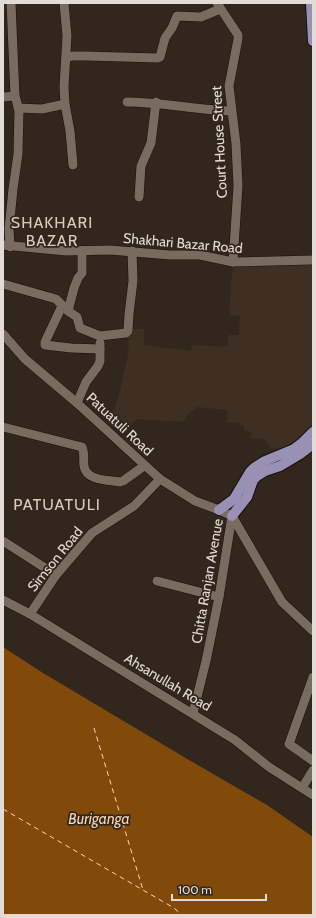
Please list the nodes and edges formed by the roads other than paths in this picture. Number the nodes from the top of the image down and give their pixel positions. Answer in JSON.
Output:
{"nodes":[{"id":1,"x":11,"y":3,"type":"edge"},
{"id":2,"x":64,"y":3,"type":"edge"},
{"id":3,"x":311,"y":3,"type":"edge"},
{"id":4,"x":218,"y":6,"type":"edge"},
{"id":5,"x":313,"y":41,"type":"edge"},
{"id":6,"x":66,"y":58,"type":"junction"},
{"id":7,"x":15,"y":96,"type":"junction"},
{"id":8,"x":3,"y":97,"type":"edge"},
{"id":9,"x":127,"y":102,"type":"dead end"},
{"id":10,"x":156,"y":102,"type":"junction"},
{"id":11,"x":65,"y":104,"type":"junction"},
{"id":12,"x":18,"y":108,"type":"junction"},
{"id":13,"x":232,"y":111,"type":"junction"},
{"id":14,"x":73,"y":165,"type":"dead end"},
{"id":15,"x":139,"y":197,"type":"dead end"},
{"id":16,"x":6,"y":246,"type":"edge"},
{"id":17,"x":82,"y":251,"type":"junction"},
{"id":18,"x":132,"y":251,"type":"junction"},
{"id":19,"x":313,"y":260,"type":"edge"},
{"id":20,"x":233,"y":262,"type":"junction"},
{"id":21,"x":3,"y":284,"type":"edge"},
{"id":22,"x":65,"y":308,"type":"junction"},
{"id":23,"x":3,"y":334,"type":"edge"},
{"id":24,"x":100,"y":336,"type":"junction"},
{"id":25,"x":100,"y":349,"type":"junction"},
{"id":26,"x":77,"y":403,"type":"junction"},
{"id":27,"x":3,"y":427,"type":"edge"},
{"id":28,"x":313,"y":432,"type":"edge"},
{"id":29,"x":313,"y":444,"type":"edge"},
{"id":30,"x":144,"y":466,"type":"junction"},
{"id":31,"x":160,"y":479,"type":"junction"},
{"id":32,"x":219,"y":510,"type":"junction"},
{"id":33,"x":232,"y":516,"type":"junction"},
{"id":34,"x":3,"y":541,"type":"edge"},
{"id":35,"x":56,"y":575,"type":"junction"},
{"id":36,"x":157,"y":582,"type":"dead end"},
{"id":37,"x":219,"y":597,"type":"junction"},
{"id":38,"x":3,"y":600,"type":"edge"},
{"id":39,"x":30,"y":614,"type":"junction"},
{"id":40,"x":313,"y":631,"type":"edge"},
{"id":41,"x":313,"y":677,"type":"edge"},
{"id":42,"x":193,"y":713,"type":"junction"},
{"id":43,"x":313,"y":761,"type":"edge"},
{"id":44,"x":313,"y":770,"type":"edge"},
{"id":45,"x":302,"y":788,"type":"junction"},
{"id":46,"x":313,"y":796,"type":"edge"}],
"edges":[{"from":1,"to":7,"type":"street"},
{"from":2,"to":6,"type":"street"},
{"from":3,"to":5,"type":"main road"},
{"from":4,"to":6,"type":"street"},
{"from":4,"to":13,"type":"street","name":"Court House Street"},
{"from":6,"to":11,"type":"street"},
{"from":7,"to":8,"type":"street"},
{"from":7,"to":12,"type":"street"},
{"from":9,"to":10,"type":"street"},
{"from":10,"to":13,"type":"street"},
{"from":10,"to":15,"type":"street"},
{"from":11,"to":12,"type":"street"},
{"from":11,"to":14,"type":"street"},
{"from":12,"to":16,"type":"street"},
{"from":13,"to":20,"type":"street","name":"Court House Street"},
{"from":16,"to":17,"type":"street","name":"Shakhari Bazar Road"},
{"from":17,"to":18,"type":"street","name":"Shakhari Bazar Road"},
{"from":17,"to":22,"type":"street"},
{"from":18,"to":20,"type":"street","name":"Shakhari Bazar Road"},
{"from":18,"to":24,"type":"street"},
{"from":19,"to":20,"type":"street","name":"Shakhari Bazar Road"},
{"from":21,"to":22,"type":"street"},
{"from":22,"to":24,"type":"street"},
{"from":22,"to":25,"type":"street"},
{"from":23,"to":26,"type":"street","name":"Patuatuli Road"},
{"from":24,"to":25,"type":"street"},
{"from":25,"to":26,"type":"street"},
{"from":26,"to":30,"type":"street","name":"Patuatuli Road"},
{"from":27,"to":30,"type":"street"},
{"from":28,"to":32,"type":"main road","name":"Chitta Ranjan Avenue"},
{"from":29,"to":33,"type":"main road","name":"Chitta Ranjan Avenue"},
{"from":30,"to":31,"type":"street","name":"Patuatuli Road"},
{"from":31,"to":32,"type":"street","name":"Patuatuli Road"},
{"from":31,"to":35,"type":"street","name":"Simson Road"},
{"from":32,"to":33,"type":"street","name":"Patuatuli Road"},
{"from":33,"to":37,"type":"street","name":"Chitta Ranjan Avenue"},
{"from":33,"to":40,"type":"street"},
{"from":34,"to":35,"type":"street"},
{"from":35,"to":39,"type":"street","name":"Simson Road"},
{"from":36,"to":37,"type":"street"},
{"from":37,"to":42,"type":"street","name":"Chitta Ranjan Avenue"},
{"from":38,"to":39,"type":"street","name":"Ahsanullah Road"},
{"from":39,"to":42,"type":"street","name":"Ahsanullah Road"},
{"from":41,"to":43,"type":"street"},
{"from":42,"to":45,"type":"street","name":"Ahsanullah Road"},
{"from":44,"to":45,"type":"street"},
{"from":45,"to":46,"type":"street","name":"Ahsanullah Road"}]}
